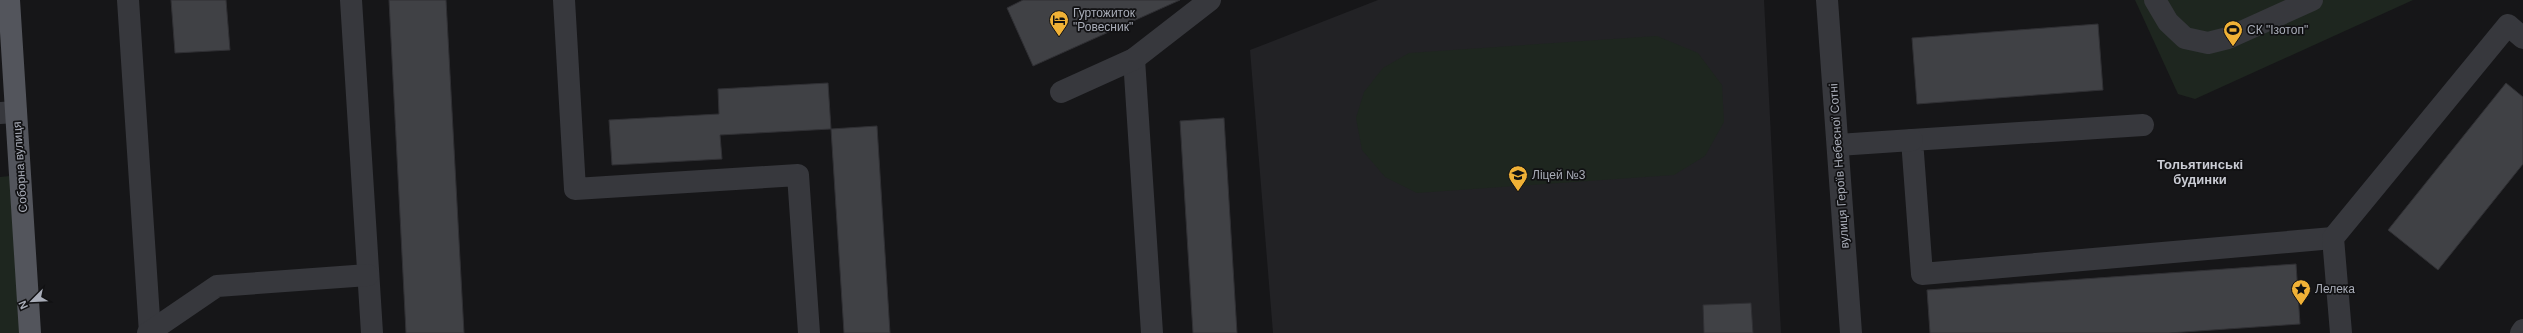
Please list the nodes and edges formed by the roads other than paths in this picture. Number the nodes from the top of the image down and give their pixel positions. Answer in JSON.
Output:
{"nodes":[{"id":1,"x":9,"y":0,"type":"edge"},
{"id":2,"x":128,"y":0,"type":"edge"},
{"id":3,"x":351,"y":0,"type":"edge"},
{"id":4,"x":564,"y":0,"type":"edge"},
{"id":5,"x":1210,"y":0,"type":"edge"},
{"id":6,"x":1827,"y":0,"type":"edge"},
{"id":7,"x":2155,"y":0,"type":"edge"},
{"id":8,"x":2312,"y":0,"type":"edge"},
{"id":9,"x":2523,"y":38,"type":"edge"},
{"id":10,"x":1134,"y":59,"type":"junction"},
{"id":11,"x":1061,"y":92,"type":"dead end"},
{"id":12,"x":8,"y":112,"type":"edge"},
{"id":13,"x":2143,"y":124,"type":"dead end"},
{"id":14,"x":1912,"y":140,"type":"junction"},
{"id":15,"x":1838,"y":145,"type":"junction"},
{"id":16,"x":2333,"y":238,"type":"junction"},
{"id":17,"x":368,"y":275,"type":"junction"},
{"id":18,"x":2523,"y":330,"type":"edge"},
{"id":19,"x":30,"y":333,"type":"edge"},
{"id":20,"x":149,"y":333,"type":"edge"},
{"id":21,"x":372,"y":333,"type":"edge"},
{"id":22,"x":809,"y":333,"type":"edge"},
{"id":23,"x":1152,"y":333,"type":"edge"},
{"id":24,"x":1851,"y":333,"type":"edge"},
{"id":25,"x":2341,"y":333,"type":"edge"},
{"id":26,"x":2521,"y":333,"type":"edge"}],
"edges":[{"from":1,"to":12,"type":"main road","name":"Соборна вулиця"},
{"from":2,"to":20,"type":"street"},
{"from":3,"to":17,"type":"street"},
{"from":4,"to":22,"type":"street"},
{"from":5,"to":10,"type":"street"},
{"from":6,"to":15,"type":"street","name":"вулиця Героїв Небесної Сотні"},
{"from":7,"to":8,"type":"street"},
{"from":9,"to":16,"type":"street"},
{"from":10,"to":11,"type":"street"},
{"from":10,"to":23,"type":"street"},
{"from":12,"to":19,"type":"main road","name":"Соборна вулиця"},
{"from":13,"to":14,"type":"street"},
{"from":14,"to":15,"type":"street"},
{"from":14,"to":16,"type":"street"},
{"from":15,"to":24,"type":"street","name":"вулиця Героїв Небесної Сотні"},
{"from":16,"to":25,"type":"street"},
{"from":17,"to":20,"type":"street"},
{"from":17,"to":21,"type":"street"},
{"from":18,"to":26,"type":"street"}]}
